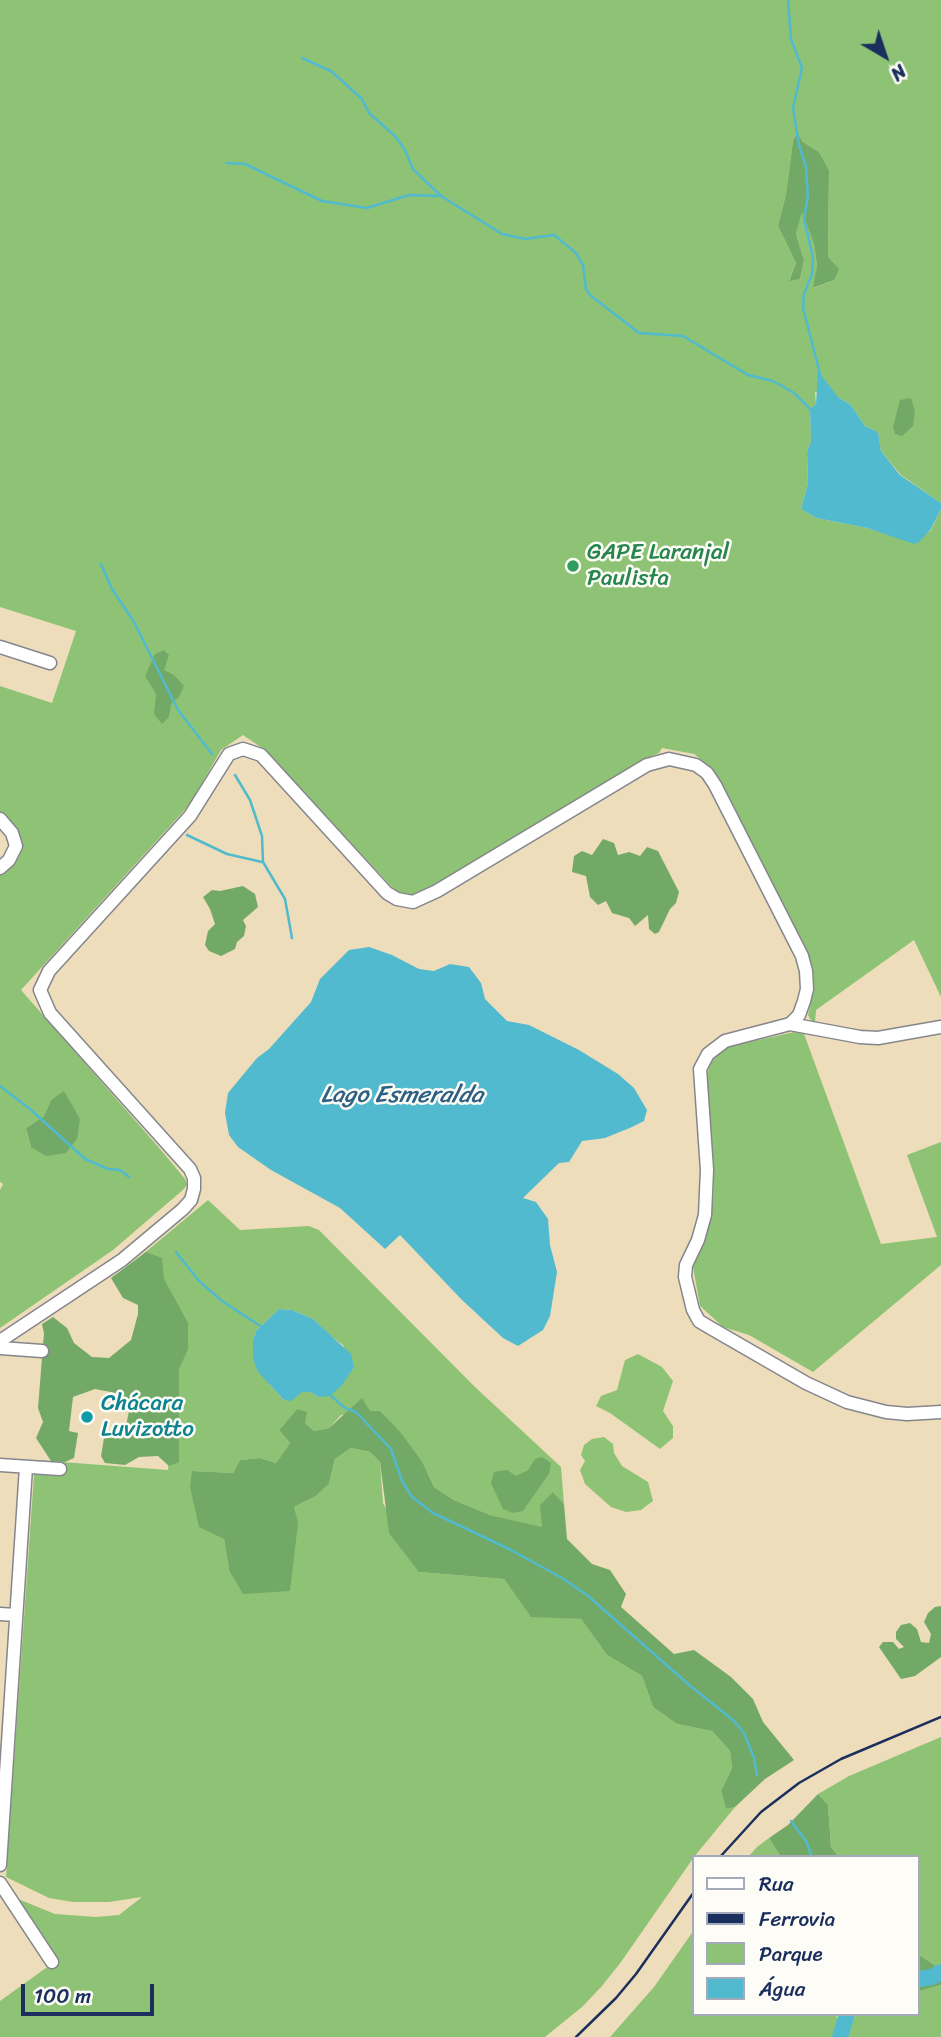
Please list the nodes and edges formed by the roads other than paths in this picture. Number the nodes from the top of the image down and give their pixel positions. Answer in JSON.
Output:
{"nodes":[{"id":1,"x":0,"y":647,"type":"edge"},
{"id":2,"x":50,"y":663,"type":"dead end"},
{"id":3,"x":0,"y":818,"type":"edge"},
{"id":4,"x":0,"y":868,"type":"edge"},
{"id":5,"x":790,"y":1024,"type":"junction"},
{"id":6,"x":941,"y":1027,"type":"edge"},
{"id":7,"x":0,"y":1341,"type":"edge"},
{"id":8,"x":0,"y":1348,"type":"edge"},
{"id":9,"x":42,"y":1351,"type":"dead end"},
{"id":10,"x":941,"y":1412,"type":"edge"},
{"id":11,"x":0,"y":1465,"type":"edge"},
{"id":12,"x":26,"y":1467,"type":"junction"},
{"id":13,"x":60,"y":1469,"type":"dead end"},
{"id":14,"x":0,"y":1614,"type":"edge"},
{"id":15,"x":16,"y":1615,"type":"junction"},
{"id":16,"x":4,"y":1763,"type":"edge"},
{"id":17,"x":0,"y":1865,"type":"edge"},
{"id":18,"x":1,"y":1884,"type":"edge"},
{"id":19,"x":52,"y":1962,"type":"dead end"}],
"edges":[{"from":1,"to":2,"type":"street"},
{"from":3,"to":4,"type":"street"},
{"from":5,"to":6,"type":"street"},
{"from":5,"to":7,"type":"street"},
{"from":5,"to":10,"type":"street"},
{"from":8,"to":9,"type":"street"},
{"from":11,"to":12,"type":"street"},
{"from":12,"to":13,"type":"street"},
{"from":12,"to":15,"type":"street"},
{"from":14,"to":15,"type":"street"},
{"from":15,"to":16,"type":"street"},
{"from":16,"to":17,"type":"street"},
{"from":18,"to":19,"type":"street"}]}
